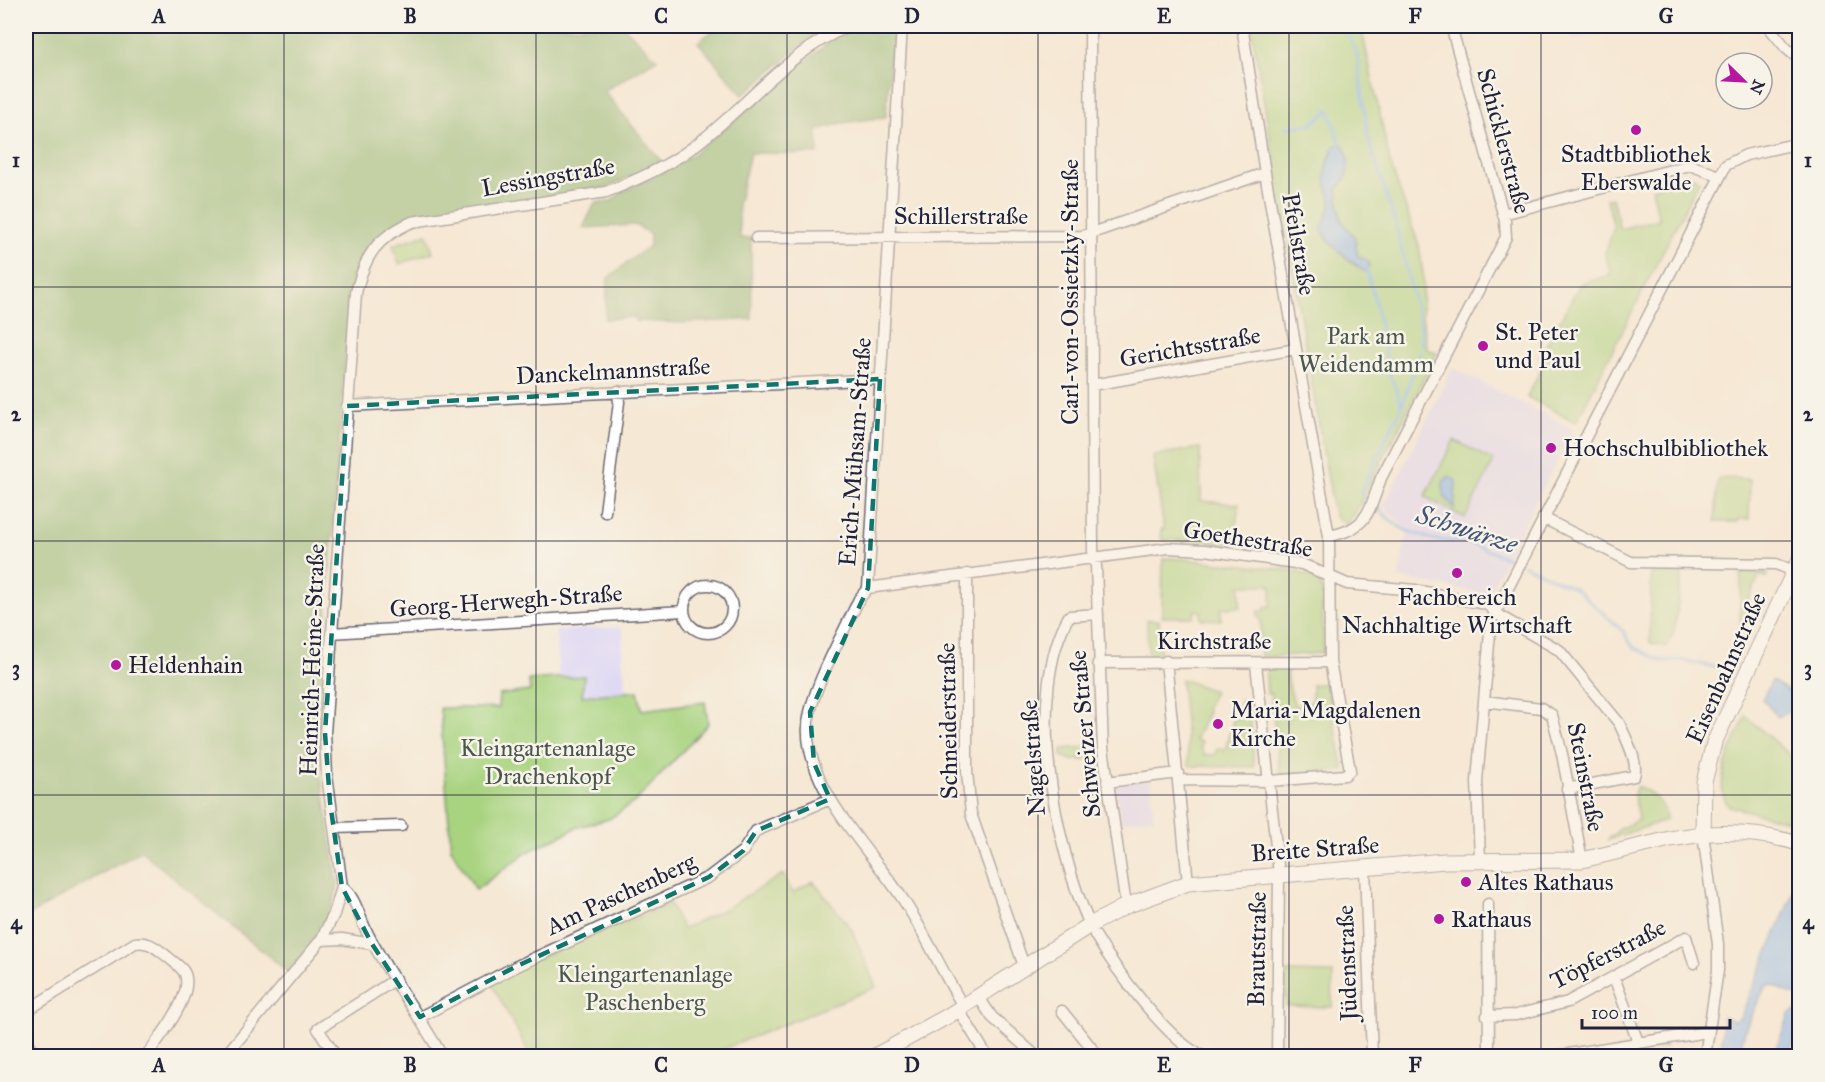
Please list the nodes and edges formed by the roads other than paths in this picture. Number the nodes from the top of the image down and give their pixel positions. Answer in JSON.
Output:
{"nodes":[{"id":1,"x":850,"y":26,"type":"edge"},
{"id":2,"x":902,"y":26,"type":"edge"},
{"id":3,"x":1090,"y":26,"type":"edge"},
{"id":4,"x":1242,"y":26,"type":"edge"},
{"id":5,"x":1451,"y":26,"type":"edge"},
{"id":6,"x":1768,"y":26,"type":"edge"},
{"id":7,"x":1800,"y":60,"type":"edge"},
{"id":8,"x":1800,"y":143,"type":"edge"},
{"id":9,"x":1265,"y":173,"type":"junction"},
{"id":10,"x":1719,"y":176,"type":"junction"},
{"id":11,"x":1504,"y":220,"type":"junction"},
{"id":12,"x":1091,"y":235,"type":"junction"},
{"id":13,"x":756,"y":238,"type":"dead end"},
{"id":14,"x":890,"y":238,"type":"junction"},
{"id":15,"x":1296,"y":349,"type":"junction"},
{"id":16,"x":880,"y":379,"type":"junction"},
{"id":17,"x":1092,"y":385,"type":"junction"},
{"id":18,"x":618,"y":391,"type":"junction"},
{"id":19,"x":347,"y":406,"type":"junction"},
{"id":20,"x":605,"y":512,"type":"dead end"},
{"id":21,"x":1543,"y":518,"type":"junction"},
{"id":22,"x":1329,"y":536,"type":"junction"},
{"id":23,"x":1094,"y":558,"type":"junction"},
{"id":24,"x":1797,"y":565,"type":"edge"},
{"id":25,"x":967,"y":574,"type":"junction"},
{"id":26,"x":1329,"y":576,"type":"junction"},
{"id":27,"x":868,"y":588,"type":"junction"},
{"id":28,"x":683,"y":611,"type":"junction"},
{"id":29,"x":1495,"y":611,"type":"junction"},
{"id":30,"x":1098,"y":614,"type":"junction"},
{"id":31,"x":331,"y":633,"type":"junction"},
{"id":32,"x":1166,"y":661,"type":"junction"},
{"id":33,"x":1330,"y":662,"type":"junction"},
{"id":34,"x":1098,"y":663,"type":"junction"},
{"id":35,"x":1256,"y":664,"type":"junction"},
{"id":36,"x":1484,"y":701,"type":"junction"},
{"id":37,"x":1178,"y":776,"type":"junction"},
{"id":38,"x":1270,"y":781,"type":"junction"},
{"id":39,"x":1107,"y":782,"type":"junction"},
{"id":40,"x":1567,"y":789,"type":"junction"},
{"id":41,"x":830,"y":799,"type":"junction"},
{"id":42,"x":401,"y":826,"type":"dead end"},
{"id":43,"x":334,"y":828,"type":"junction"},
{"id":44,"x":1703,"y":834,"type":"junction"},
{"id":45,"x":1798,"y":844,"type":"edge"},
{"id":46,"x":1582,"y":861,"type":"junction"},
{"id":47,"x":1485,"y":862,"type":"junction"},
{"id":48,"x":1365,"y":868,"type":"junction"},
{"id":49,"x":1279,"y":874,"type":"junction"},
{"id":50,"x":1188,"y":883,"type":"junction"},
{"id":51,"x":342,"y":887,"type":"junction"},
{"id":52,"x":1488,"y":904,"type":"dead end"},
{"id":53,"x":1126,"y":906,"type":"junction"},
{"id":54,"x":1093,"y":930,"type":"junction"},
{"id":55,"x":321,"y":940,"type":"junction"},
{"id":56,"x":372,"y":944,"type":"junction"},
{"id":57,"x":1694,"y":963,"type":"dead end"},
{"id":58,"x":1024,"y":966,"type":"junction"},
{"id":59,"x":1614,"y":977,"type":"junction"},
{"id":60,"x":396,"y":979,"type":"junction"},
{"id":61,"x":978,"y":996,"type":"junction"},
{"id":62,"x":960,"y":1008,"type":"junction"},
{"id":63,"x":26,"y":1011,"type":"edge"},
{"id":64,"x":1062,"y":1011,"type":"dead end"},
{"id":65,"x":1487,"y":1016,"type":"junction"},
{"id":66,"x":420,"y":1017,"type":"junction"},
{"id":67,"x":1707,"y":1032,"type":"junction"},
{"id":68,"x":26,"y":1040,"type":"edge"},
{"id":69,"x":1638,"y":1042,"type":"junction"},
{"id":70,"x":36,"y":1056,"type":"edge"},
{"id":71,"x":146,"y":1056,"type":"edge"},
{"id":72,"x":225,"y":1056,"type":"edge"},
{"id":73,"x":336,"y":1056,"type":"edge"},
{"id":74,"x":442,"y":1056,"type":"edge"},
{"id":75,"x":875,"y":1056,"type":"edge"},
{"id":76,"x":987,"y":1056,"type":"edge"},
{"id":77,"x":1036,"y":1056,"type":"edge"},
{"id":78,"x":1098,"y":1056,"type":"edge"},
{"id":79,"x":1203,"y":1056,"type":"edge"},
{"id":80,"x":1277,"y":1056,"type":"edge"},
{"id":81,"x":1372,"y":1056,"type":"edge"},
{"id":82,"x":1489,"y":1056,"type":"edge"},
{"id":83,"x":1556,"y":1056,"type":"edge"},
{"id":84,"x":1705,"y":1056,"type":"edge"}],
"edges":[{"from":1,"to":19,"type":"street","name":"Lessingstraße"},
{"from":2,"to":14,"type":"street","name":"Erich-Mühsam-Straße"},
{"from":3,"to":12,"type":"street","name":"Carl-von-Ossietzky-Straße"},
{"from":4,"to":9,"type":"street","name":"Pfeilstraße"},
{"from":5,"to":11,"type":"street","name":"Schicklerstraße"},
{"from":6,"to":7,"type":"street"},
{"from":8,"to":10,"type":"street"},
{"from":9,"to":12,"type":"street","name":"Schillerstraße"},
{"from":9,"to":15,"type":"street","name":"Pfeilstraße"},
{"from":10,"to":11,"type":"street"},
{"from":10,"to":21,"type":"street"},
{"from":11,"to":22,"type":"street","name":"Schicklerstraße"},
{"from":12,"to":14,"type":"street","name":"Schillerstraße"},
{"from":12,"to":17,"type":"street","name":"Carl-von-Ossietzky-Straße"},
{"from":13,"to":14,"type":"street","name":"Schillerstraße"},
{"from":14,"to":16,"type":"street","name":"Erich-Mühsam-Straße"},
{"from":15,"to":17,"type":"street","name":"Gerichtsstraße"},
{"from":15,"to":22,"type":"street","name":"Pfeilstraße"},
{"from":16,"to":18,"type":"street","name":"Danckelmannstraße"},
{"from":16,"to":27,"type":"street","name":"Erich-Mühsam-Straße"},
{"from":17,"to":23,"type":"street","name":"Carl-von-Ossietzky-Straße"},
{"from":18,"to":19,"type":"street","name":"Danckelmannstraße"},
{"from":18,"to":20,"type":"street"},
{"from":19,"to":31,"type":"street","name":"Heinrich-Heine-Straße"},
{"from":21,"to":24,"type":"street"},
{"from":21,"to":29,"type":"street"},
{"from":22,"to":26,"type":"street","name":"Pfeilstraße"},
{"from":23,"to":25,"type":"street","name":"Goethestraße"},
{"from":23,"to":26,"type":"street","name":"Goethestraße"},
{"from":23,"to":30,"type":"street","name":"Schweizer Straße"},
{"from":24,"to":44,"type":"main road","name":"Eisenbahnstraße"},
{"from":25,"to":27,"type":"street","name":"Goethestraße"},
{"from":25,"to":58,"type":"street","name":"Schneiderstraße"},
{"from":26,"to":29,"type":"street","name":"Goethestraße"},
{"from":26,"to":33,"type":"street","name":"Pfeilstraße"},
{"from":27,"to":41,"type":"street","name":"Erich-Mühsam-Straße"},
{"from":28,"to":28,"type":"street"},
{"from":28,"to":31,"type":"street","name":"Georg-Herwegh-Straße"},
{"from":29,"to":36,"type":"street"},
{"from":29,"to":40,"type":"street","name":"Goethestraße"},
{"from":30,"to":34,"type":"street","name":"Schweizer Straße"},
{"from":30,"to":54,"type":"street","name":"Nagelstraße"},
{"from":31,"to":43,"type":"street","name":"Heinrich-Heine-Straße"},
{"from":32,"to":34,"type":"street","name":"Kirchstraße"},
{"from":32,"to":35,"type":"street","name":"Kirchstraße"},
{"from":32,"to":37,"type":"street"},
{"from":33,"to":35,"type":"street","name":"Kirchstraße"},
{"from":33,"to":38,"type":"street","name":"Pfeilstraße"},
{"from":34,"to":39,"type":"street","name":"Schweizer Straße"},
{"from":35,"to":38,"type":"street","name":"Brautstraße"},
{"from":36,"to":40,"type":"street","name":"Steinstraße"},
{"from":36,"to":47,"type":"street"},
{"from":37,"to":38,"type":"street"},
{"from":37,"to":39,"type":"street"},
{"from":37,"to":50,"type":"street"},
{"from":38,"to":49,"type":"street","name":"Brautstraße"},
{"from":39,"to":53,"type":"street","name":"Schweizer Straße"},
{"from":40,"to":46,"type":"street","name":"Steinstraße"},
{"from":41,"to":62,"type":"street","name":"Erich-Mühsam-Straße"},
{"from":41,"to":66,"type":"street","name":"Am Paschenberg"},
{"from":42,"to":43,"type":"street"},
{"from":43,"to":51,"type":"street","name":"Heinrich-Heine-Straße"},
{"from":44,"to":45,"type":"main road","name":"Breite Straße"},
{"from":44,"to":46,"type":"main road","name":"Breite Straße"},
{"from":44,"to":67,"type":"street"},
{"from":46,"to":47,"type":"main road","name":"Breite Straße"},
{"from":47,"to":48,"type":"main road","name":"Breite Straße"},
{"from":48,"to":49,"type":"main road","name":"Breite Straße"},
{"from":48,"to":81,"type":"street","name":"Jüdenstraße"},
{"from":49,"to":50,"type":"main road","name":"Breite Straße"},
{"from":49,"to":80,"type":"street","name":"Brautstraße"},
{"from":50,"to":53,"type":"main road","name":"Breite Straße"},
{"from":51,"to":55,"type":"street","name":"Heinrich-Heine-Straße"},
{"from":51,"to":56,"type":"street"},
{"from":52,"to":65,"type":"street"},
{"from":53,"to":54,"type":"main road","name":"Breite Straße"},
{"from":54,"to":58,"type":"main road","name":"Breite Straße"},
{"from":54,"to":79,"type":"street","name":"Nagelstraße"},
{"from":55,"to":56,"type":"street"},
{"from":55,"to":72,"type":"street","name":"Heinrich-Heine-Straße"},
{"from":56,"to":60,"type":"street"},
{"from":57,"to":59,"type":"street","name":"Töpferstraße"},
{"from":58,"to":61,"type":"main road","name":"Breite Straße"},
{"from":59,"to":65,"type":"street","name":"Töpferstraße"},
{"from":59,"to":69,"type":"street"},
{"from":60,"to":66,"type":"street"},
{"from":60,"to":73,"type":"street"},
{"from":61,"to":62,"type":"main road","name":"Breite Straße"},
{"from":61,"to":77,"type":"street"},
{"from":62,"to":75,"type":"main road","name":"Breite Straße"},
{"from":62,"to":76,"type":"street","name":"Erich-Mühsam-Straße"},
{"from":63,"to":71,"type":"street"},
{"from":64,"to":78,"type":"street"},
{"from":65,"to":82,"type":"street"},
{"from":66,"to":74,"type":"street"},
{"from":67,"to":69,"type":"street"},
{"from":67,"to":84,"type":"street"},
{"from":68,"to":70,"type":"street"},
{"from":69,"to":83,"type":"street"}]}
